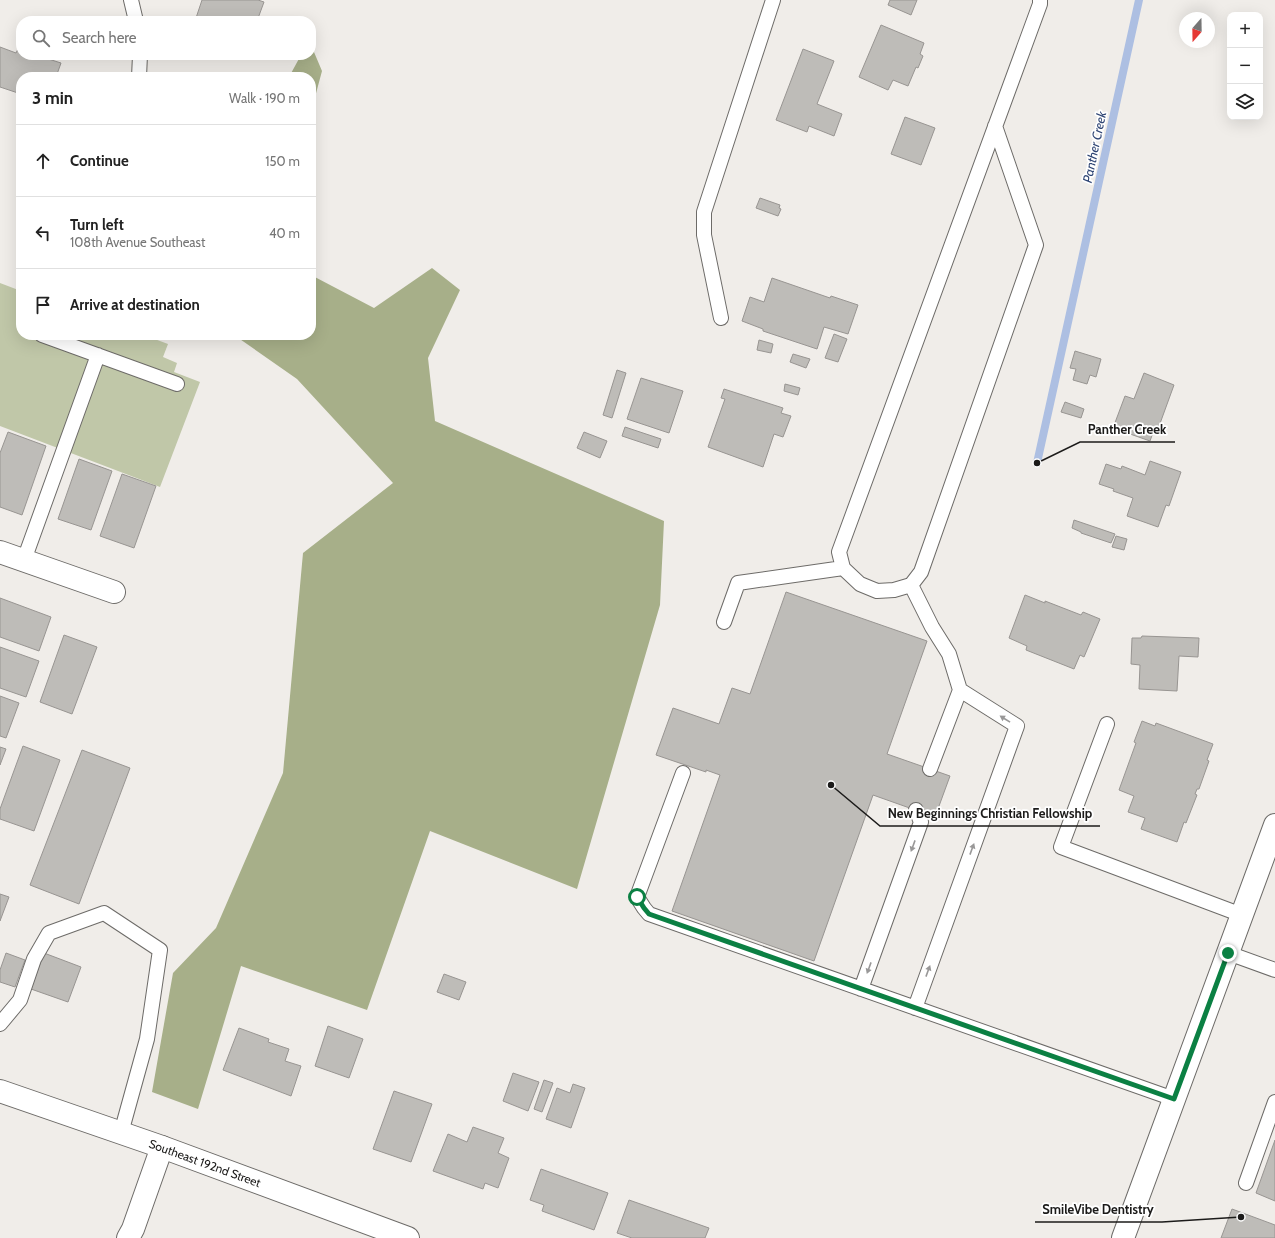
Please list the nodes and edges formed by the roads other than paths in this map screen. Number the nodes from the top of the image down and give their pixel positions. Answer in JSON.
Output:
{"nodes":[{"id":1,"x":131,"y":0,"type":"edge"},
{"id":2,"x":773,"y":0,"type":"edge"},
{"id":3,"x":1040,"y":0,"type":"edge"},
{"id":4,"x":135,"y":16,"type":"edge"},
{"id":5,"x":140,"y":60,"type":"edge"},
{"id":6,"x":139,"y":72,"type":"edge"},
{"id":7,"x":996,"y":126,"type":"junction"},
{"id":8,"x":721,"y":318,"type":"dead end"},
{"id":9,"x":56,"y":340,"type":"edge"},
{"id":10,"x":98,"y":355,"type":"junction"},
{"id":11,"x":178,"y":384,"type":"dead end"},
{"id":12,"x":0,"y":552,"type":"edge"},
{"id":13,"x":24,"y":560,"type":"junction"},
{"id":14,"x":844,"y":568,"type":"junction"},
{"id":15,"x":911,"y":585,"type":"junction"},
{"id":16,"x":114,"y":592,"type":"dead end"},
{"id":17,"x":724,"y":622,"type":"dead end"},
{"id":18,"x":960,"y":690,"type":"junction"},
{"id":19,"x":1107,"y":724,"type":"dead end"},
{"id":20,"x":930,"y":769,"type":"dead end"},
{"id":21,"x":683,"y":773,"type":"dead end"},
{"id":22,"x":916,"y":810,"type":"dead end"},
{"id":23,"x":1275,"y":825,"type":"edge"},
{"id":24,"x":1242,"y":915,"type":"junction"},
{"id":25,"x":1228,"y":953,"type":"junction"},
{"id":26,"x":1275,"y":970,"type":"edge"},
{"id":27,"x":861,"y":989,"type":"junction"},
{"id":28,"x":915,"y":1008,"type":"junction"},
{"id":29,"x":0,"y":1024,"type":"edge"},
{"id":30,"x":0,"y":1091,"type":"edge"},
{"id":31,"x":1174,"y":1099,"type":"junction"},
{"id":32,"x":1275,"y":1102,"type":"edge"},
{"id":33,"x":121,"y":1133,"type":"junction"},
{"id":34,"x":162,"y":1147,"type":"junction"},
{"id":35,"x":1246,"y":1183,"type":"dead end"},
{"id":36,"x":128,"y":1238,"type":"edge"},
{"id":37,"x":408,"y":1238,"type":"edge"},
{"id":38,"x":1123,"y":1238,"type":"edge"}],
"edges":[{"from":1,"to":4,"type":"lane"},
{"from":2,"to":8,"type":"lane"},
{"from":3,"to":7,"type":"lane"},
{"from":5,"to":6,"type":"lane"},
{"from":7,"to":14,"type":"lane"},
{"from":7,"to":15,"type":"lane"},
{"from":9,"to":10,"type":"lane"},
{"from":10,"to":11,"type":"lane"},
{"from":10,"to":13,"type":"lane"},
{"from":12,"to":13,"type":"street"},
{"from":13,"to":16,"type":"street"},
{"from":14,"to":15,"type":"lane"},
{"from":14,"to":17,"type":"lane"},
{"from":15,"to":18,"type":"lane"},
{"from":18,"to":20,"type":"lane"},
{"from":28,"to":18,"type":"lane","one_way":true},
{"from":19,"to":24,"type":"lane"},
{"from":21,"to":27,"type":"lane"},
{"from":22,"to":27,"type":"lane","one_way":true},
{"from":23,"to":24,"type":"street"},
{"from":24,"to":25,"type":"street"},
{"from":25,"to":26,"type":"lane"},
{"from":25,"to":31,"type":"street"},
{"from":27,"to":28,"type":"lane"},
{"from":28,"to":31,"type":"lane"},
{"from":29,"to":33,"type":"lane"},
{"from":30,"to":33,"type":"street","name":"Southeast 192nd Street"},
{"from":31,"to":38,"type":"street"},
{"from":32,"to":35,"type":"lane"},
{"from":33,"to":34,"type":"street","name":"Southeast 192nd Street"},
{"from":34,"to":36,"type":"street"},
{"from":34,"to":37,"type":"street","name":"Southeast 192nd Street"}]}
